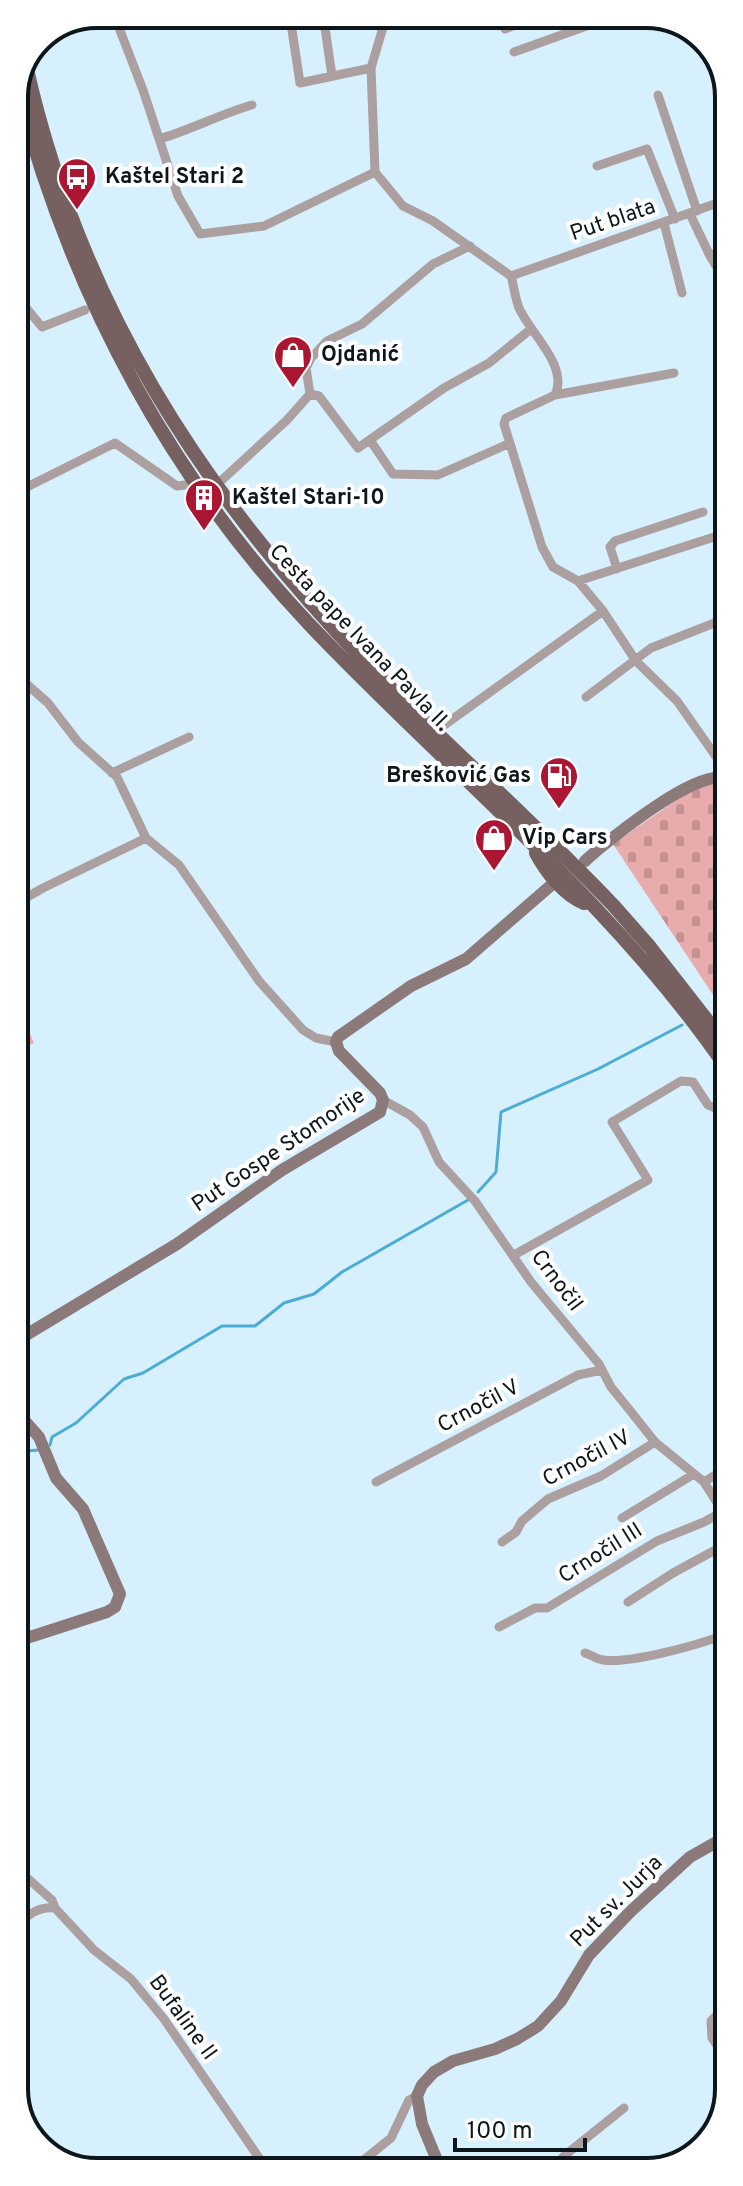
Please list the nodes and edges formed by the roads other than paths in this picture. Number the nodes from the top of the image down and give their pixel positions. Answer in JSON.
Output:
{"nodes":[{"id":1,"x":118,"y":28,"type":"edge"},
{"id":2,"x":292,"y":28,"type":"edge"},
{"id":3,"x":325,"y":28,"type":"edge"},
{"id":4,"x":383,"y":28,"type":"edge"},
{"id":5,"x":581,"y":28,"type":"edge"},
{"id":6,"x":514,"y":52,"type":"dead end"},
{"id":7,"x":371,"y":68,"type":"junction"},
{"id":8,"x":332,"y":76,"type":"junction"},
{"id":9,"x":658,"y":95,"type":"dead end"},
{"id":10,"x":28,"y":97,"type":"edge"},
{"id":11,"x":252,"y":105,"type":"dead end"},
{"id":12,"x":28,"y":106,"type":"edge"},
{"id":13,"x":159,"y":139,"type":"junction"},
{"id":14,"x":597,"y":166,"type":"dead end"},
{"id":15,"x":375,"y":172,"type":"junction"},
{"id":16,"x":715,"y":204,"type":"edge"},
{"id":17,"x":693,"y":213,"type":"junction"},
{"id":18,"x":675,"y":219,"type":"junction"},
{"id":19,"x":664,"y":223,"type":"junction"},
{"id":20,"x":470,"y":246,"type":"junction"},
{"id":21,"x":715,"y":254,"type":"edge"},
{"id":22,"x":710,"y":256,"type":"junction"},
{"id":23,"x":715,"y":264,"type":"edge"},
{"id":24,"x":511,"y":276,"type":"junction"},
{"id":25,"x":682,"y":293,"type":"dead end"},
{"id":26,"x":28,"y":310,"type":"edge"},
{"id":27,"x":85,"y":310,"type":"dead end"},
{"id":28,"x":531,"y":329,"type":"junction"},
{"id":29,"x":674,"y":373,"type":"dead end"},
{"id":30,"x":310,"y":394,"type":"junction"},
{"id":31,"x":555,"y":395,"type":"junction"},
{"id":32,"x":370,"y":440,"type":"junction"},
{"id":33,"x":508,"y":444,"type":"junction"},
{"id":34,"x":222,"y":480,"type":"dead end"},
{"id":35,"x":185,"y":485,"type":"dead end"},
{"id":36,"x":28,"y":486,"type":"edge"},
{"id":37,"x":703,"y":512,"type":"dead end"},
{"id":38,"x":714,"y":537,"type":"dead end"},
{"id":39,"x":617,"y":569,"type":"junction"},
{"id":40,"x":578,"y":581,"type":"junction"},
{"id":41,"x":603,"y":611,"type":"junction"},
{"id":42,"x":715,"y":623,"type":"edge"},
{"id":43,"x":636,"y":661,"type":"junction"},
{"id":44,"x":28,"y":690,"type":"edge"},
{"id":45,"x":586,"y":697,"type":"dead end"},
{"id":46,"x":436,"y":731,"type":"junction"},
{"id":47,"x":189,"y":737,"type":"dead end"},
{"id":48,"x":713,"y":750,"type":"joint"},
{"id":49,"x":715,"y":755,"type":"edge"},
{"id":50,"x":112,"y":773,"type":"junction"},
{"id":51,"x":715,"y":781,"type":"edge"},
{"id":52,"x":502,"y":794,"type":"junction"},
{"id":53,"x":146,"y":838,"type":"junction"},
{"id":54,"x":532,"y":841,"type":"junction"},
{"id":55,"x":585,"y":861,"type":"junction"},
{"id":56,"x":556,"y":881,"type":"junction"},
{"id":57,"x":28,"y":897,"type":"edge"},
{"id":58,"x":593,"y":904,"type":"junction"},
{"id":59,"x":613,"y":905,"type":"junction"},
{"id":60,"x":715,"y":1030,"type":"edge"},
{"id":61,"x":336,"y":1042,"type":"junction"},
{"id":62,"x":715,"y":1053,"type":"edge"},
{"id":63,"x":383,"y":1100,"type":"junction"},
{"id":64,"x":715,"y":1108,"type":"edge"},
{"id":65,"x":514,"y":1255,"type":"junction"},
{"id":66,"x":28,"y":1334,"type":"edge"},
{"id":67,"x":602,"y":1370,"type":"junction"},
{"id":68,"x":28,"y":1425,"type":"edge"},
{"id":69,"x":655,"y":1442,"type":"junction"},
{"id":70,"x":694,"y":1474,"type":"junction"},
{"id":71,"x":715,"y":1475,"type":"edge"},
{"id":72,"x":376,"y":1482,"type":"dead end"},
{"id":73,"x":704,"y":1482,"type":"junction"},
{"id":74,"x":715,"y":1498,"type":"edge"},
{"id":75,"x":622,"y":1518,"type":"dead end"},
{"id":76,"x":715,"y":1518,"type":"edge"},
{"id":77,"x":502,"y":1542,"type":"dead end"},
{"id":78,"x":715,"y":1551,"type":"edge"},
{"id":79,"x":628,"y":1602,"type":"dead end"},
{"id":80,"x":499,"y":1627,"type":"dead end"},
{"id":81,"x":28,"y":1636,"type":"edge"},
{"id":82,"x":715,"y":1639,"type":"edge"},
{"id":83,"x":585,"y":1653,"type":"dead end"},
{"id":84,"x":715,"y":1843,"type":"edge"},
{"id":85,"x":28,"y":1879,"type":"edge"},
{"id":86,"x":55,"y":1908,"type":"junction"},
{"id":87,"x":28,"y":1915,"type":"edge"},
{"id":88,"x":715,"y":2017,"type":"edge"},
{"id":89,"x":715,"y":2042,"type":"edge"},
{"id":90,"x":417,"y":2096,"type":"junction"},
{"id":91,"x":624,"y":2108,"type":"dead end"},
{"id":92,"x":259,"y":2158,"type":"edge"},
{"id":93,"x":366,"y":2158,"type":"edge"},
{"id":94,"x":436,"y":2158,"type":"edge"},
{"id":95,"x":562,"y":2158,"type":"edge"}],
"edges":[{"from":1,"to":13,"type":"street"},
{"from":2,"to":8,"type":"street"},
{"from":3,"to":8,"type":"street"},
{"from":4,"to":7,"type":"street"},
{"from":5,"to":6,"type":"street"},
{"from":7,"to":8,"type":"street"},
{"from":7,"to":15,"type":"street"},
{"from":9,"to":17,"type":"street"},
{"from":10,"to":46,"type":"main road","name":"Cesta pape Ivana Pavla II."},
{"from":11,"to":13,"type":"street"},
{"from":12,"to":54,"type":"main road","name":"Cesta pape Ivana Pavla II."},
{"from":13,"to":15,"type":"street"},
{"from":14,"to":18,"type":"street"},
{"from":15,"to":20,"type":"street"},
{"from":16,"to":17,"type":"street","name":"Put blata"},
{"from":17,"to":18,"type":"street","name":"Put blata"},
{"from":17,"to":22,"type":"street"},
{"from":18,"to":19,"type":"street","name":"Put blata"},
{"from":19,"to":24,"type":"street","name":"Put blata"},
{"from":19,"to":25,"type":"street"},
{"from":20,"to":24,"type":"street"},
{"from":20,"to":30,"type":"street"},
{"from":21,"to":22,"type":"street"},
{"from":22,"to":23,"type":"street"},
{"from":24,"to":28,"type":"street"},
{"from":26,"to":27,"type":"street"},
{"from":28,"to":31,"type":"street"},
{"from":28,"to":32,"type":"street"},
{"from":29,"to":31,"type":"street"},
{"from":30,"to":32,"type":"street"},
{"from":30,"to":34,"type":"street"},
{"from":31,"to":33,"type":"street"},
{"from":32,"to":33,"type":"street"},
{"from":33,"to":40,"type":"street"},
{"from":35,"to":36,"type":"street"},
{"from":37,"to":39,"type":"street"},
{"from":38,"to":39,"type":"street"},
{"from":39,"to":40,"type":"street"},
{"from":40,"to":41,"type":"street"},
{"from":41,"to":43,"type":"street"},
{"from":41,"to":46,"type":"street"},
{"from":42,"to":43,"type":"street"},
{"from":43,"to":45,"type":"street"},
{"from":43,"to":48,"type":"street"},
{"from":44,"to":50,"type":"street"},
{"from":46,"to":52,"type":"main road","name":"Cesta pape Ivana Pavla II."},
{"from":47,"to":50,"type":"street"},
{"from":48,"to":49,"type":"street"},
{"from":50,"to":53,"type":"street"},
{"from":51,"to":55,"type":"street"},
{"from":52,"to":55,"type":"main road"},
{"from":52,"to":59,"type":"main road","name":"Cesta pape Ivana Pavla II."},
{"from":53,"to":57,"type":"street"},
{"from":53,"to":61,"type":"street"},
{"from":54,"to":56,"type":"main road"},
{"from":54,"to":58,"type":"main road","name":"Cesta pape Ivana Pavla II."},
{"from":55,"to":59,"type":"main road"},
{"from":56,"to":58,"type":"main road"},
{"from":56,"to":61,"type":"street"},
{"from":58,"to":62,"type":"main road","name":"Cesta pape Ivana Pavla II."},
{"from":59,"to":60,"type":"main road","name":"Cesta pape Ivana Pavla II."},
{"from":61,"to":63,"type":"street","name":"Put Gospe Stomorije"},
{"from":63,"to":65,"type":"street","name":"Crnočil"},
{"from":63,"to":66,"type":"street","name":"Put Gospe Stomorije"},
{"from":64,"to":65,"type":"street"},
{"from":65,"to":67,"type":"street","name":"Crnočil"},
{"from":67,"to":69,"type":"street","name":"Crnočil"},
{"from":67,"to":72,"type":"street","name":"Crnočil V"},
{"from":68,"to":81,"type":"street"},
{"from":69,"to":70,"type":"street","name":"Crnočil"},
{"from":69,"to":77,"type":"street","name":"Crnočil IV"},
{"from":70,"to":73,"type":"street","name":"Crnočil"},
{"from":70,"to":75,"type":"street"},
{"from":71,"to":73,"type":"street"},
{"from":73,"to":74,"type":"street","name":"Crnočil"},
{"from":76,"to":80,"type":"street","name":"Crnočil III"},
{"from":78,"to":79,"type":"street"},
{"from":82,"to":83,"type":"street"},
{"from":84,"to":90,"type":"street","name":"Put sv. Jurja"},
{"from":85,"to":86,"type":"street","name":"Bufaline II"},
{"from":86,"to":87,"type":"street"},
{"from":86,"to":92,"type":"street","name":"Bufaline II"},
{"from":88,"to":89,"type":"street"},
{"from":90,"to":93,"type":"street"},
{"from":90,"to":94,"type":"street"},
{"from":91,"to":95,"type":"street"}]}
